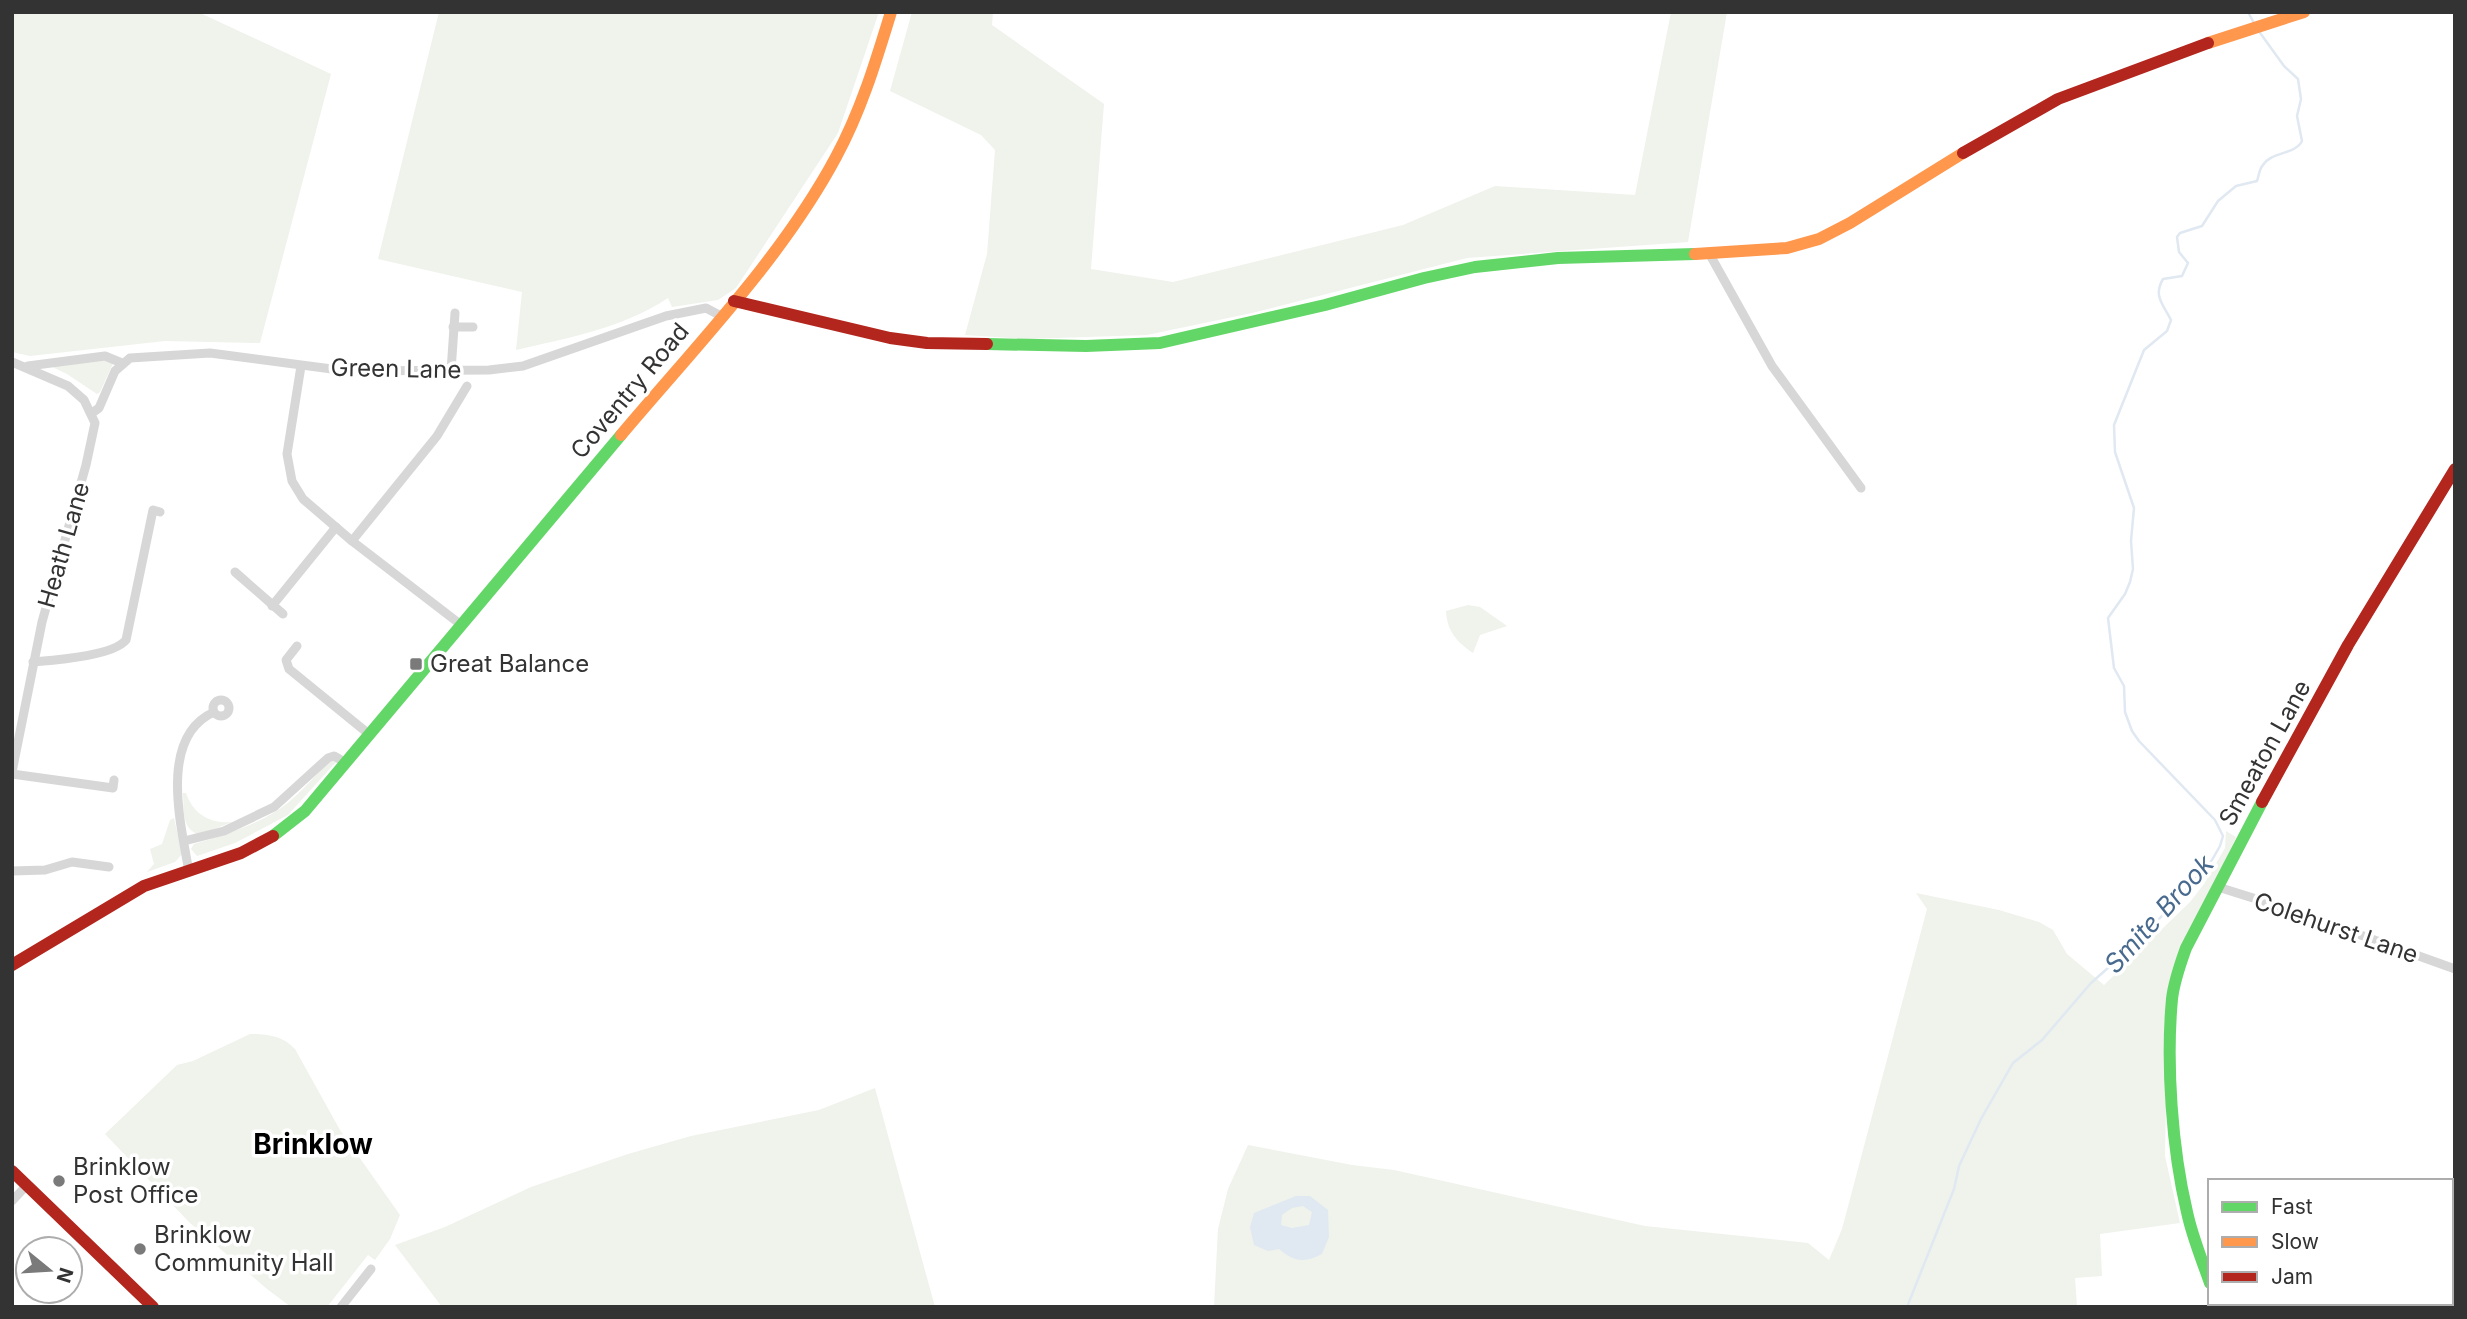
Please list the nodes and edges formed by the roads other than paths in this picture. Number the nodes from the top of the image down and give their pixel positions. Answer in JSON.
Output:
{"nodes":[{"id":1,"x":891,"y":12,"type":"edge"},
{"id":2,"x":2304,"y":12,"type":"edge"},
{"id":3,"x":1709,"y":253,"type":"junction"},
{"id":4,"x":734,"y":301,"type":"junction"},
{"id":5,"x":455,"y":313,"type":"dead end"},
{"id":6,"x":721,"y":316,"type":"junction"},
{"id":7,"x":453,"y":327,"type":"junction"},
{"id":8,"x":473,"y":327,"type":"dead end"},
{"id":9,"x":12,"y":362,"type":"edge"},
{"id":10,"x":122,"y":363,"type":"junction"},
{"id":11,"x":26,"y":366,"type":"junction"},
{"id":12,"x":301,"y":366,"type":"junction"},
{"id":13,"x":451,"y":371,"type":"junction"},
{"id":14,"x":467,"y":386,"type":"dead end"},
{"id":15,"x":92,"y":414,"type":"junction"},
{"id":16,"x":2455,"y":469,"type":"edge"},
{"id":17,"x":1861,"y":488,"type":"dead end"},
{"id":18,"x":160,"y":512,"type":"dead end"},
{"id":19,"x":336,"y":527,"type":"junction"},
{"id":20,"x":352,"y":541,"type":"junction"},
{"id":21,"x":235,"y":572,"type":"dead end"},
{"id":22,"x":271,"y":606,"type":"junction"},
{"id":23,"x":283,"y":614,"type":"dead end"},
{"id":24,"x":460,"y":624,"type":"junction"},
{"id":25,"x":297,"y":646,"type":"dead end"},
{"id":26,"x":33,"y":662,"type":"junction"},
{"id":27,"x":12,"y":711,"type":"edge"},
{"id":28,"x":23,"y":712,"type":"junction"},
{"id":29,"x":214,"y":712,"type":"dead end"},
{"id":30,"x":370,"y":736,"type":"junction"},
{"id":31,"x":346,"y":763,"type":"junction"},
{"id":32,"x":12,"y":773,"type":"edge"},
{"id":33,"x":114,"y":780,"type":"dead end"},
{"id":34,"x":184,"y":841,"type":"junction"},
{"id":35,"x":109,"y":867,"type":"dead end"},
{"id":36,"x":12,"y":871,"type":"edge"},
{"id":37,"x":189,"y":872,"type":"junction"},
{"id":38,"x":2218,"y":887,"type":"junction"},
{"id":39,"x":12,"y":965,"type":"edge"},
{"id":40,"x":2455,"y":969,"type":"edge"},
{"id":41,"x":12,"y":1171,"type":"edge"},
{"id":42,"x":27,"y":1185,"type":"junction"},
{"id":43,"x":12,"y":1200,"type":"edge"},
{"id":44,"x":371,"y":1269,"type":"dead end"},
{"id":45,"x":2208,"y":1277,"type":"edge"},
{"id":46,"x":153,"y":1307,"type":"edge"},
{"id":47,"x":341,"y":1307,"type":"edge"}],
"edges":[{"from":1,"to":4,"type":"main road","name":"Coventry Road"},
{"from":2,"to":3,"type":"main road"},
{"from":3,"to":4,"type":"main road"},
{"from":3,"to":17,"type":"street"},
{"from":4,"to":6,"type":"main road","name":"Coventry Road"},
{"from":5,"to":7,"type":"street"},
{"from":6,"to":13,"type":"street","name":"Green Lane"},
{"from":6,"to":24,"type":"main road","name":"Coventry Road"},
{"from":7,"to":8,"type":"street"},
{"from":7,"to":13,"type":"street"},
{"from":9,"to":11,"type":"street"},
{"from":10,"to":11,"type":"street"},
{"from":10,"to":12,"type":"street","name":"Green Lane"},
{"from":10,"to":15,"type":"street"},
{"from":11,"to":15,"type":"street"},
{"from":12,"to":13,"type":"street","name":"Green Lane"},
{"from":12,"to":19,"type":"street"},
{"from":14,"to":20,"type":"street"},
{"from":15,"to":26,"type":"street","name":"Heath Lane"},
{"from":16,"to":38,"type":"main road","name":"Smeaton Lane"},
{"from":18,"to":26,"type":"street"},
{"from":19,"to":20,"type":"street"},
{"from":19,"to":22,"type":"street"},
{"from":20,"to":24,"type":"street"},
{"from":21,"to":22,"type":"street"},
{"from":22,"to":23,"type":"street"},
{"from":24,"to":30,"type":"main road","name":"Coventry Road"},
{"from":25,"to":30,"type":"street"},
{"from":26,"to":28,"type":"street","name":"Heath Lane"},
{"from":27,"to":28,"type":"street"},
{"from":28,"to":32,"type":"street","name":"Heath Lane"},
{"from":29,"to":34,"type":"street"},
{"from":30,"to":31,"type":"main road","name":"Coventry Road"},
{"from":31,"to":34,"type":"street"},
{"from":31,"to":37,"type":"main road","name":"Coventry Road"},
{"from":32,"to":33,"type":"street"},
{"from":34,"to":37,"type":"street"},
{"from":35,"to":36,"type":"street"},
{"from":37,"to":39,"type":"main road","name":"Coventry Road"},
{"from":38,"to":40,"type":"street","name":"Colehurst Lane"},
{"from":38,"to":45,"type":"main road","name":"Smeaton Lane"},
{"from":41,"to":42,"type":"main road"},
{"from":42,"to":43,"type":"street"},
{"from":42,"to":46,"type":"main road"},
{"from":44,"to":47,"type":"street"}]}
